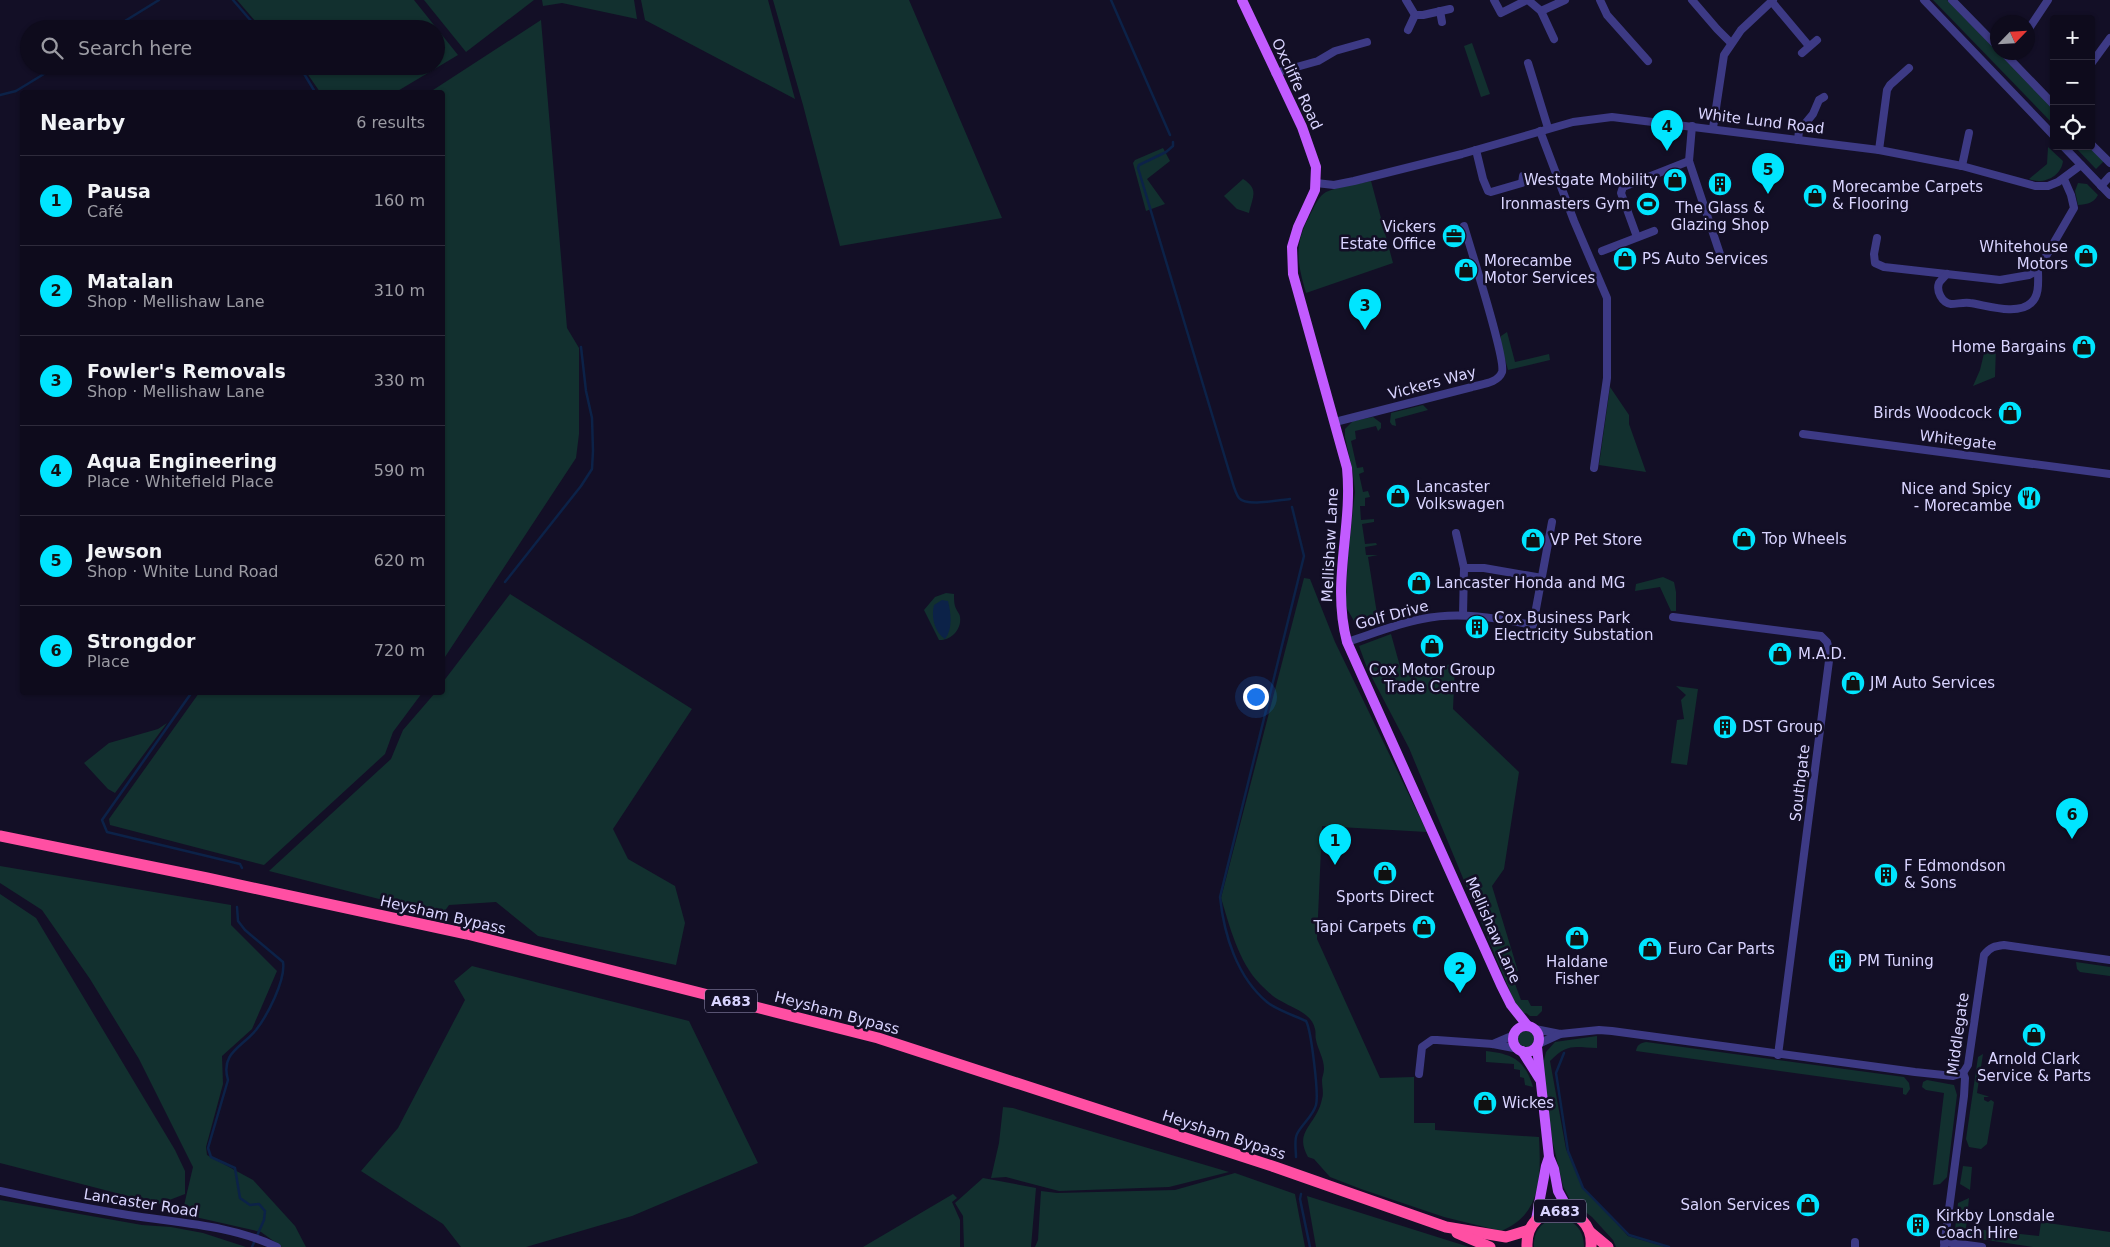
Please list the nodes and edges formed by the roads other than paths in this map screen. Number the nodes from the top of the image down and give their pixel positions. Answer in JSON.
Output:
{"nodes":[{"id":1,"x":1242,"y":0,"type":"edge"},
{"id":2,"x":1406,"y":0,"type":"edge"},
{"id":3,"x":1494,"y":0,"type":"edge"},
{"id":4,"x":1527,"y":0,"type":"edge"},
{"id":5,"x":1565,"y":0,"type":"edge"},
{"id":6,"x":1600,"y":0,"type":"edge"},
{"id":7,"x":1692,"y":0,"type":"edge"},
{"id":8,"x":1924,"y":0,"type":"edge"},
{"id":9,"x":1952,"y":0,"type":"edge"},
{"id":10,"x":2048,"y":0,"type":"edge"},
{"id":11,"x":1772,"y":1,"type":"edge"},
{"id":12,"x":1450,"y":9,"type":"dead end"},
{"id":13,"x":1440,"y":11,"type":"junction"},
{"id":14,"x":1541,"y":11,"type":"junction"},
{"id":15,"x":1414,"y":15,"type":"junction"},
{"id":16,"x":2035,"y":20,"type":"edge"},
{"id":17,"x":1442,"y":22,"type":"dead end"},
{"id":18,"x":1407,"y":26,"type":"dead end"},
{"id":19,"x":1554,"y":39,"type":"dead end"},
{"id":20,"x":1990,"y":39,"type":"edge"},
{"id":21,"x":1817,"y":40,"type":"dead end"},
{"id":22,"x":1367,"y":42,"type":"dead end"},
{"id":23,"x":2109,"y":42,"type":"edge"},
{"id":24,"x":1731,"y":43,"type":"junction"},
{"id":25,"x":1809,"y":46,"type":"junction"},
{"id":26,"x":1802,"y":53,"type":"dead end"},
{"id":27,"x":2010,"y":60,"type":"edge"},
{"id":28,"x":2094,"y":60,"type":"edge"},
{"id":29,"x":1648,"y":61,"type":"dead end"},
{"id":30,"x":1528,"y":62,"type":"dead end"},
{"id":31,"x":1909,"y":68,"type":"dead end"},
{"id":32,"x":1275,"y":73,"type":"junction"},
{"id":33,"x":1820,"y":97,"type":"dead end"},
{"id":34,"x":2050,"y":101,"type":"edge"},
{"id":35,"x":1692,"y":126,"type":"junction"},
{"id":36,"x":1714,"y":128,"type":"junction"},
{"id":37,"x":1544,"y":129,"type":"junction"},
{"id":38,"x":2050,"y":132,"type":"edge"},
{"id":39,"x":1969,"y":133,"type":"dead end"},
{"id":40,"x":1798,"y":140,"type":"junction"},
{"id":41,"x":2095,"y":148,"type":"edge"},
{"id":42,"x":1476,"y":150,"type":"junction"},
{"id":43,"x":1879,"y":150,"type":"junction"},
{"id":44,"x":2067,"y":150,"type":"edge"},
{"id":45,"x":1689,"y":161,"type":"junction"},
{"id":46,"x":2110,"y":162,"type":"edge"},
{"id":47,"x":2081,"y":165,"type":"junction"},
{"id":48,"x":1962,"y":166,"type":"junction"},
{"id":49,"x":1523,"y":176,"type":"dead end"},
{"id":50,"x":2110,"y":176,"type":"edge"},
{"id":51,"x":2064,"y":179,"type":"junction"},
{"id":52,"x":1316,"y":183,"type":"junction"},
{"id":53,"x":2101,"y":186,"type":"junction"},
{"id":54,"x":2110,"y":195,"type":"edge"},
{"id":55,"x":1464,"y":226,"type":"dead end"},
{"id":56,"x":1654,"y":231,"type":"dead end"},
{"id":57,"x":1637,"y":237,"type":"junction"},
{"id":58,"x":1877,"y":238,"type":"dead end"},
{"id":59,"x":1602,"y":251,"type":"dead end"},
{"id":60,"x":1720,"y":257,"type":"dead end"},
{"id":61,"x":2038,"y":270,"type":"junction"},
{"id":62,"x":1946,"y":274,"type":"junction"},
{"id":63,"x":1335,"y":422,"type":"junction"},
{"id":64,"x":1803,"y":434,"type":"dead end"},
{"id":65,"x":1594,"y":468,"type":"dead end"},
{"id":66,"x":2110,"y":474,"type":"edge"},
{"id":67,"x":1552,"y":522,"type":"dead end"},
{"id":68,"x":1456,"y":533,"type":"dead end"},
{"id":69,"x":1464,"y":568,"type":"junction"},
{"id":70,"x":1542,"y":578,"type":"junction"},
{"id":71,"x":1463,"y":615,"type":"junction"},
{"id":72,"x":1673,"y":616,"type":"dead end"},
{"id":73,"x":1348,"y":642,"type":"junction"},
{"id":74,"x":0,"y":836,"type":"edge"},
{"id":75,"x":2110,"y":960,"type":"edge"},
{"id":76,"x":1511,"y":1005,"type":"junction"},
{"id":77,"x":1531,"y":1027,"type":"junction"},
{"id":78,"x":1515,"y":1033,"type":"junction"},
{"id":79,"x":1560,"y":1034,"type":"junction"},
{"id":80,"x":1492,"y":1044,"type":"junction"},
{"id":81,"x":1537,"y":1045,"type":"junction"},
{"id":82,"x":1520,"y":1050,"type":"junction"},
{"id":83,"x":1778,"y":1055,"type":"junction"},
{"id":84,"x":1963,"y":1073,"type":"junction"},
{"id":85,"x":1419,"y":1074,"type":"dead end"},
{"id":86,"x":1539,"y":1078,"type":"junction"},
{"id":87,"x":1549,"y":1157,"type":"junction"},
{"id":88,"x":0,"y":1191,"type":"edge"},
{"id":89,"x":1570,"y":1213,"type":"junction"},
{"id":90,"x":1536,"y":1220,"type":"junction"},
{"id":91,"x":1446,"y":1227,"type":"junction"},
{"id":92,"x":1529,"y":1230,"type":"junction"},
{"id":93,"x":1590,"y":1232,"type":"junction"},
{"id":94,"x":1944,"y":1245,"type":"edge"},
{"id":95,"x":276,"y":1247,"type":"edge"},
{"id":96,"x":1490,"y":1247,"type":"edge"},
{"id":97,"x":1527,"y":1247,"type":"edge"},
{"id":98,"x":1591,"y":1247,"type":"edge"},
{"id":99,"x":1608,"y":1247,"type":"edge"},
{"id":100,"x":1982,"y":1247,"type":"edge"}],
"edges":[{"from":1,"to":32,"type":"main road","name":"Oxcliffe Road"},
{"from":2,"to":15,"type":"street"},
{"from":3,"to":4,"type":"street"},
{"from":4,"to":14,"type":"street"},
{"from":5,"to":14,"type":"street"},
{"from":6,"to":29,"type":"street"},
{"from":7,"to":24,"type":"street"},
{"from":8,"to":38,"type":"street"},
{"from":9,"to":20,"type":"street"},
{"from":10,"to":16,"type":"street"},
{"from":11,"to":24,"type":"street"},
{"from":11,"to":25,"type":"street"},
{"from":12,"to":13,"type":"street"},
{"from":13,"to":15,"type":"street"},
{"from":13,"to":17,"type":"street"},
{"from":14,"to":19,"type":"street"},
{"from":15,"to":18,"type":"street"},
{"from":21,"to":25,"type":"street"},
{"from":22,"to":32,"type":"street"},
{"from":23,"to":28,"type":"street"},
{"from":24,"to":36,"type":"street"},
{"from":25,"to":26,"type":"street"},
{"from":27,"to":34,"type":"street"},
{"from":30,"to":37,"type":"street"},
{"from":31,"to":43,"type":"street"},
{"from":32,"to":52,"type":"main road","name":"Oxcliffe Road"},
{"from":33,"to":40,"type":"street"},
{"from":35,"to":36,"type":"street","name":"White Lund Road"},
{"from":35,"to":37,"type":"street","name":"White Lund Road"},
{"from":35,"to":45,"type":"street"},
{"from":36,"to":40,"type":"street","name":"White Lund Road"},
{"from":37,"to":42,"type":"street","name":"White Lund Road"},
{"from":37,"to":65,"type":"street"},
{"from":39,"to":48,"type":"street"},
{"from":40,"to":43,"type":"street","name":"White Lund Road"},
{"from":41,"to":46,"type":"street"},
{"from":42,"to":49,"type":"street"},
{"from":42,"to":52,"type":"street","name":"White Lund Road"},
{"from":43,"to":48,"type":"street","name":"White Lund Road"},
{"from":44,"to":47,"type":"street"},
{"from":45,"to":57,"type":"street"},
{"from":45,"to":60,"type":"street"},
{"from":47,"to":51,"type":"street","name":"White Lund Road"},
{"from":47,"to":53,"type":"street"},
{"from":48,"to":51,"type":"street","name":"White Lund Road"},
{"from":50,"to":53,"type":"street"},
{"from":51,"to":61,"type":"street"},
{"from":52,"to":63,"type":"main road","name":"Mellishaw Lane"},
{"from":53,"to":54,"type":"street"},
{"from":55,"to":63,"type":"street","name":"Vickers Way"},
{"from":56,"to":57,"type":"street"},
{"from":57,"to":59,"type":"street"},
{"from":58,"to":62,"type":"street"},
{"from":61,"to":62,"type":"street"},
{"from":61,"to":62,"type":"street"},
{"from":63,"to":73,"type":"main road","name":"Mellishaw Lane"},
{"from":64,"to":66,"type":"street","name":"Whitegate"},
{"from":67,"to":70,"type":"street"},
{"from":68,"to":69,"type":"street"},
{"from":69,"to":70,"type":"street"},
{"from":69,"to":71,"type":"street"},
{"from":70,"to":71,"type":"street","name":"Golf Drive"},
{"from":71,"to":73,"type":"street","name":"Golf Drive"},
{"from":72,"to":83,"type":"street","name":"Southgate"},
{"from":73,"to":76,"type":"main road","name":"Mellishaw Lane"},
{"from":74,"to":91,"type":"highway","name":"Heysham Bypass","number":"A683"},
{"from":75,"to":84,"type":"street","name":"Middlegate"},
{"from":76,"to":77,"type":"main road","name":"Mellishaw Lane"},
{"from":76,"to":78,"type":"main road","name":"Mellishaw Lane"},
{"from":77,"to":78,"type":"main road"},
{"from":77,"to":79,"type":"street"},
{"from":77,"to":81,"type":"main road"},
{"from":78,"to":80,"type":"street"},
{"from":78,"to":82,"type":"main road"},
{"from":79,"to":81,"type":"street"},
{"from":79,"to":83,"type":"street"},
{"from":80,"to":82,"type":"street"},
{"from":80,"to":85,"type":"street"},
{"from":81,"to":82,"type":"main road"},
{"from":81,"to":86,"type":"main road"},
{"from":82,"to":86,"type":"main road"},
{"from":83,"to":84,"type":"street"},
{"from":84,"to":94,"type":"street","name":"Middlegate"},
{"from":86,"to":87,"type":"main road"},
{"from":87,"to":89,"type":"main road"},
{"from":87,"to":90,"type":"main road"},
{"from":88,"to":95,"type":"street","name":"Lancaster Road"},
{"from":89,"to":90,"type":"highway","number":"A683"},
{"from":89,"to":93,"type":"highway","number":"A683"},
{"from":90,"to":92,"type":"highway","number":"A683"},
{"from":91,"to":92,"type":"highway","name":"Heysham Bypass","number":"A683"},
{"from":91,"to":96,"type":"highway","name":"Heysham Bypass","number":"A683"},
{"from":92,"to":97,"type":"highway","number":"A683"},
{"from":93,"to":98,"type":"highway","number":"A683"},
{"from":93,"to":99,"type":"highway","number":"A683"},
{"from":94,"to":100,"type":"street"}]}
